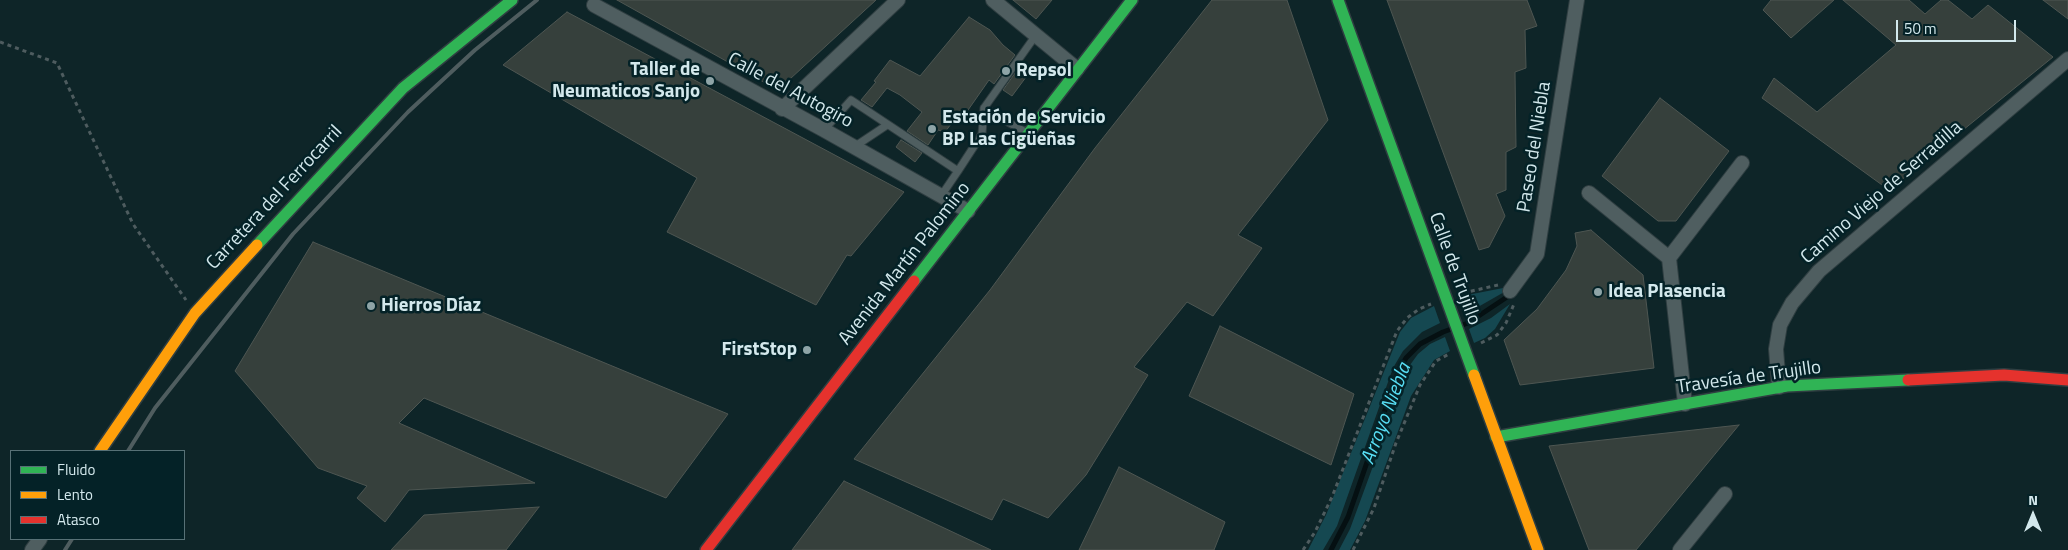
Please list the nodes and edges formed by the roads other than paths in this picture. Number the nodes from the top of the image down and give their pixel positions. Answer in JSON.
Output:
{"nodes":[{"id":1,"x":512,"y":0,"type":"edge"},
{"id":2,"x":898,"y":0,"type":"edge"},
{"id":3,"x":992,"y":0,"type":"edge"},
{"id":4,"x":1132,"y":0,"type":"edge"},
{"id":5,"x":1338,"y":0,"type":"edge"},
{"id":6,"x":1577,"y":0,"type":"edge"},
{"id":7,"x":594,"y":5,"type":"dead end"},
{"id":8,"x":1036,"y":35,"type":"junction"},
{"id":9,"x":2068,"y":59,"type":"edge"},
{"id":10,"x":1077,"y":69,"type":"junction"},
{"id":11,"x":782,"y":108,"type":"junction"},
{"id":12,"x":984,"y":108,"type":"junction"},
{"id":13,"x":886,"y":125,"type":"junction"},
{"id":14,"x":824,"y":130,"type":"junction"},
{"id":15,"x":1027,"y":133,"type":"junction"},
{"id":16,"x":854,"y":147,"type":"junction"},
{"id":17,"x":1742,"y":163,"type":"dead end"},
{"id":18,"x":958,"y":171,"type":"junction"},
{"id":19,"x":1589,"y":193,"type":"dead end"},
{"id":20,"x":941,"y":196,"type":"junction"},
{"id":21,"x":968,"y":211,"type":"junction"},
{"id":22,"x":1669,"y":258,"type":"junction"},
{"id":23,"x":1510,"y":292,"type":"road end"},
{"id":24,"x":2068,"y":380,"type":"edge"},
{"id":25,"x":1779,"y":387,"type":"junction"},
{"id":26,"x":1685,"y":404,"type":"junction"},
{"id":27,"x":1496,"y":437,"type":"junction"},
{"id":28,"x":101,"y":450,"type":"edge"},
{"id":29,"x":1725,"y":494,"type":"dead end"},
{"id":30,"x":706,"y":550,"type":"edge"},
{"id":31,"x":1538,"y":550,"type":"edge"},
{"id":32,"x":1680,"y":550,"type":"edge"}],
"edges":[{"from":1,"to":28,"type":"main road","name":"Carretera del Ferrocarril"},
{"from":2,"to":11,"type":"street"},
{"from":3,"to":8,"type":"street"},
{"from":4,"to":10,"type":"main road","name":"Avenida Martín Palomino"},
{"from":5,"to":27,"type":"main road","name":"Calle de Trujillo"},
{"from":6,"to":23,"type":"street","name":"Paseo del Niebla"},
{"from":7,"to":11,"type":"street","name":"Calle del Autogiro"},
{"from":8,"to":10,"type":"street"},
{"from":8,"to":12,"type":"lane"},
{"from":9,"to":25,"type":"street","name":"Camino Viejo de Serradilla"},
{"from":10,"to":15,"type":"main road","name":"Avenida Martín Palomino"},
{"from":11,"to":14,"type":"street","name":"Calle del Autogiro"},
{"from":12,"to":15,"type":"lane"},
{"from":12,"to":18,"type":"lane"},
{"from":13,"to":14,"type":"lane"},
{"from":13,"to":16,"type":"lane"},
{"from":13,"to":18,"type":"lane"},
{"from":14,"to":16,"type":"street","name":"Calle del Autogiro"},
{"from":15,"to":21,"type":"main road","name":"Avenida Martín Palomino"},
{"from":16,"to":20,"type":"street","name":"Calle del Autogiro"},
{"from":17,"to":22,"type":"street"},
{"from":18,"to":20,"type":"lane"},
{"from":19,"to":22,"type":"street"},
{"from":20,"to":21,"type":"street","name":"Calle del Autogiro"},
{"from":21,"to":30,"type":"main road","name":"Avenida Martín Palomino"},
{"from":22,"to":26,"type":"street"},
{"from":24,"to":25,"type":"main road","name":"Travesía de Trujillo"},
{"from":25,"to":26,"type":"main road","name":"Travesía de Trujillo"},
{"from":26,"to":27,"type":"main road","name":"Travesía de Trujillo"},
{"from":27,"to":31,"type":"main road","name":"Calle de Trujillo"},
{"from":29,"to":32,"type":"street"}]}
